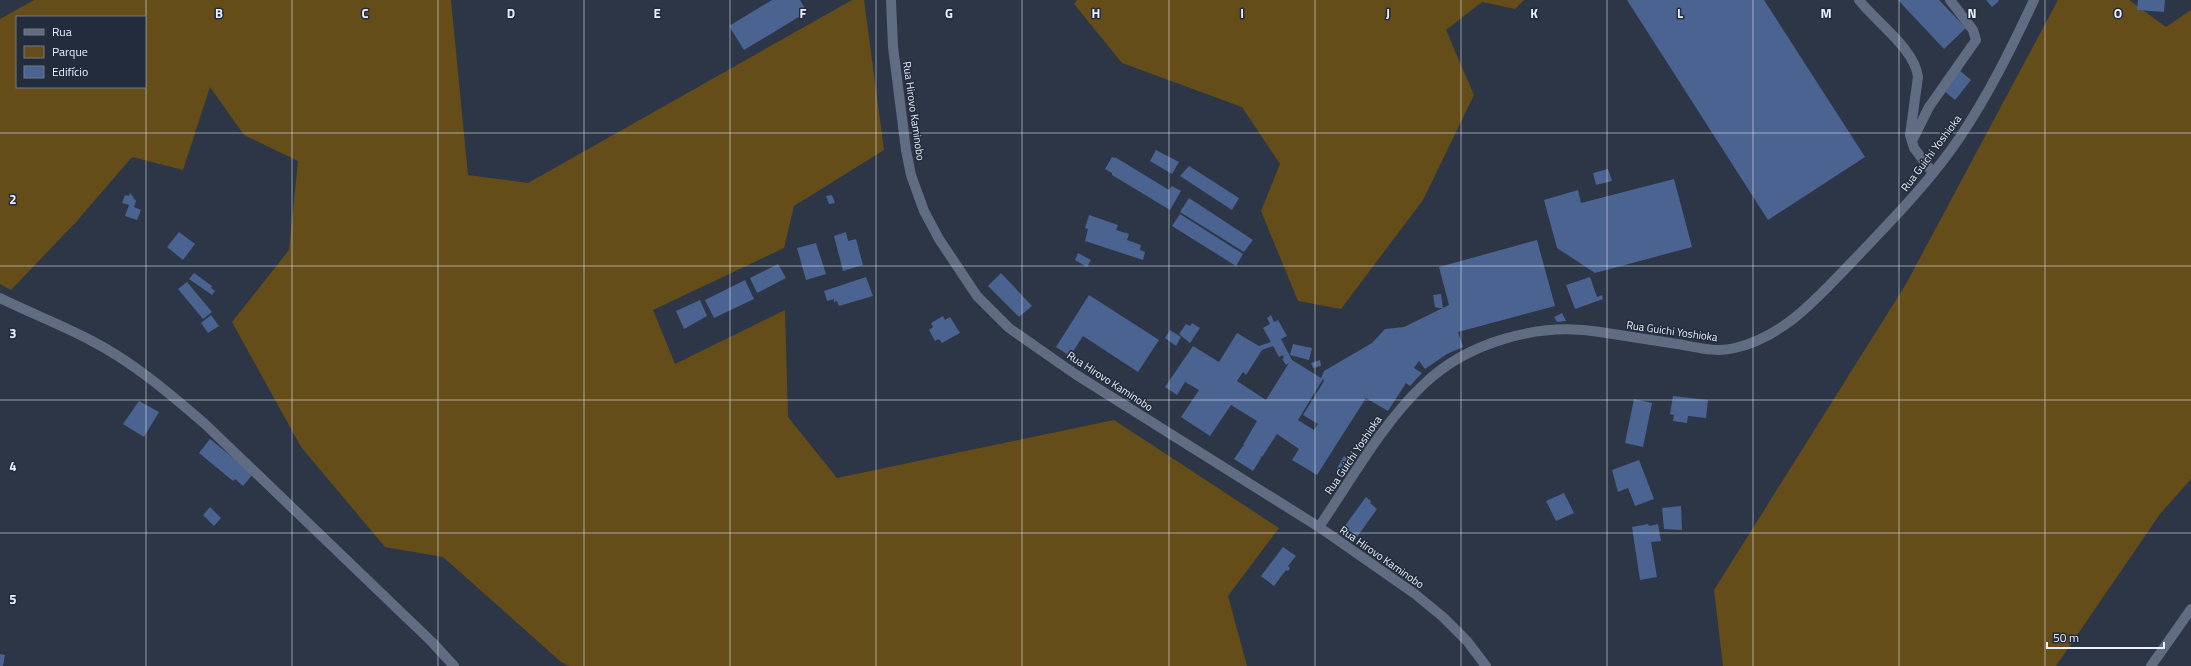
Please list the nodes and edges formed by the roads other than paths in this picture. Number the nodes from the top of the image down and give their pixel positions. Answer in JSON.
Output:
{"nodes":[{"id":1,"x":891,"y":0,"type":"edge"},
{"id":2,"x":1859,"y":0,"type":"edge"},
{"id":3,"x":1950,"y":0,"type":"edge"},
{"id":4,"x":2034,"y":0,"type":"edge"},
{"id":5,"x":1912,"y":142,"type":"junction"},
{"id":6,"x":1933,"y":173,"type":"junction"},
{"id":7,"x":0,"y":298,"type":"edge"},
{"id":8,"x":1319,"y":527,"type":"junction"},
{"id":9,"x":2191,"y":609,"type":"edge"},
{"id":10,"x":454,"y":666,"type":"edge"},
{"id":11,"x":1486,"y":666,"type":"edge"},
{"id":12,"x":2151,"y":666,"type":"edge"}],
"edges":[{"from":1,"to":8,"type":"street","name":"Rua Hirovo Kaminobo"},
{"from":2,"to":5,"type":"street"},
{"from":3,"to":5,"type":"street"},
{"from":4,"to":6,"type":"street","name":"Rua Guichi Yoshioka"},
{"from":5,"to":6,"type":"street"},
{"from":6,"to":8,"type":"street","name":"Rua Guichi Yoshioka"},
{"from":7,"to":10,"type":"street"},
{"from":8,"to":11,"type":"street","name":"Rua Hirovo Kaminobo"},
{"from":9,"to":12,"type":"street"}]}
